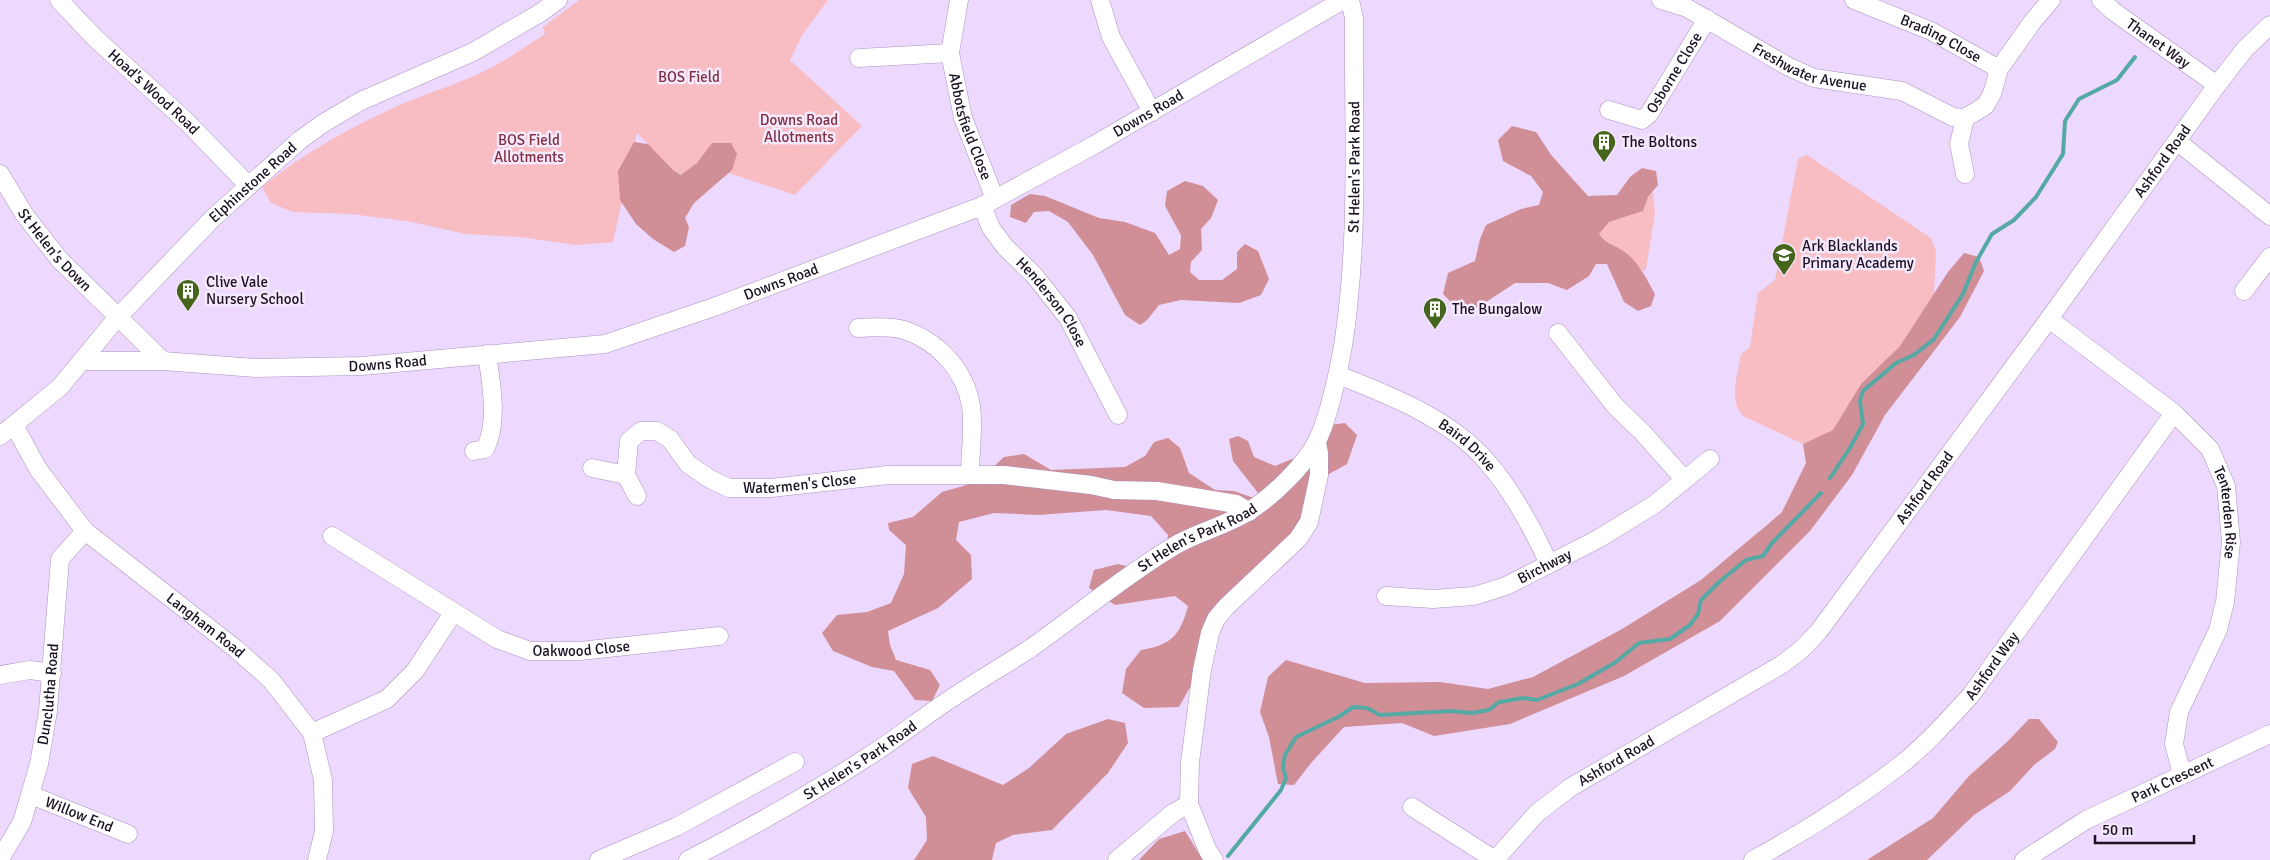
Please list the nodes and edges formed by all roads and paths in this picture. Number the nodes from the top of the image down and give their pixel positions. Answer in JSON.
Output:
{"nodes":[{"id":1,"x":59,"y":0,"type":"edge"},
{"id":2,"x":558,"y":0,"type":"edge"},
{"id":3,"x":959,"y":0,"type":"edge"},
{"id":4,"x":1100,"y":0,"type":"edge"},
{"id":5,"x":1343,"y":0,"type":"edge"},
{"id":6,"x":1350,"y":0,"type":"edge"},
{"id":7,"x":1661,"y":0,"type":"edge"},
{"id":8,"x":1854,"y":0,"type":"edge"},
{"id":9,"x":2101,"y":0,"type":"edge"},
{"id":10,"x":2044,"y":3,"type":"edge"},
{"id":11,"x":1707,"y":18,"type":"junction"},
{"id":12,"x":2270,"y":25,"type":"edge"},
{"id":13,"x":867,"y":52,"type":"dead end"},
{"id":14,"x":950,"y":53,"type":"junction"},
{"id":15,"x":1999,"y":68,"type":"junction"},
{"id":16,"x":2217,"y":85,"type":"junction"},
{"id":17,"x":1610,"y":110,"type":"dead end"},
{"id":18,"x":1152,"y":112,"type":"junction"},
{"id":19,"x":1965,"y":118,"type":"junction"},
{"id":20,"x":2178,"y":142,"type":"junction"},
{"id":21,"x":0,"y":174,"type":"edge"},
{"id":22,"x":1965,"y":174,"type":"dead end"},
{"id":23,"x":248,"y":185,"type":"junction"},
{"id":24,"x":988,"y":202,"type":"junction"},
{"id":25,"x":2270,"y":216,"type":"edge"},
{"id":26,"x":2270,"y":257,"type":"edge"},
{"id":27,"x":2244,"y":291,"type":"dead end"},
{"id":28,"x":117,"y":318,"type":"junction"},
{"id":29,"x":2049,"y":319,"type":"junction"},
{"id":30,"x":858,"y":328,"type":"dead end"},
{"id":31,"x":1558,"y":333,"type":"dead end"},
{"id":32,"x":487,"y":354,"type":"junction"},
{"id":33,"x":82,"y":361,"type":"junction"},
{"id":34,"x":162,"y":361,"type":"junction"},
{"id":35,"x":1338,"y":375,"type":"junction"},
{"id":36,"x":1110,"y":411,"type":"dead end"},
{"id":37,"x":2174,"y":413,"type":"junction"},
{"id":38,"x":14,"y":425,"type":"junction"},
{"id":39,"x":0,"y":436,"type":"edge"},
{"id":40,"x":1316,"y":443,"type":"junction"},
{"id":41,"x":474,"y":451,"type":"dead end"},
{"id":42,"x":1710,"y":459,"type":"dead end"},
{"id":43,"x":592,"y":468,"type":"dead end"},
{"id":44,"x":626,"y":475,"type":"junction"},
{"id":45,"x":970,"y":475,"type":"junction"},
{"id":46,"x":1684,"y":479,"type":"junction"},
{"id":47,"x":637,"y":496,"type":"dead end"},
{"id":48,"x":1249,"y":512,"type":"junction"},
{"id":49,"x":85,"y":531,"type":"junction"},
{"id":50,"x":332,"y":536,"type":"dead end"},
{"id":51,"x":1549,"y":564,"type":"junction"},
{"id":52,"x":1386,"y":596,"type":"dead end"},
{"id":53,"x":453,"y":613,"type":"junction"},
{"id":54,"x":719,"y":636,"type":"dead end"},
{"id":55,"x":52,"y":673,"type":"junction"},
{"id":56,"x":0,"y":675,"type":"edge"},
{"id":57,"x":312,"y":733,"type":"junction"},
{"id":58,"x":2270,"y":734,"type":"edge"},
{"id":59,"x":795,"y":762,"type":"dead end"},
{"id":60,"x":2182,"y":774,"type":"junction"},
{"id":61,"x":31,"y":795,"type":"junction"},
{"id":62,"x":1189,"y":804,"type":"junction"},
{"id":63,"x":1412,"y":807,"type":"dead end"},
{"id":64,"x":128,"y":834,"type":"dead end"},
{"id":65,"x":0,"y":859,"type":"edge"},
{"id":66,"x":317,"y":860,"type":"edge"},
{"id":67,"x":599,"y":860,"type":"edge"},
{"id":68,"x":688,"y":860,"type":"edge"},
{"id":69,"x":1117,"y":860,"type":"edge"},
{"id":70,"x":1214,"y":860,"type":"edge"},
{"id":71,"x":1495,"y":860,"type":"edge"},
{"id":72,"x":1753,"y":860,"type":"edge"},
{"id":73,"x":2024,"y":860,"type":"edge"}],
"edges":[{"from":1,"to":23,"type":"street","name":"Hoad's Wood Road"},
{"from":2,"to":23,"type":"street","name":"Elphinstone Road"},
{"from":3,"to":14,"type":"street","name":"Abbotsfield Close"},
{"from":4,"to":18,"type":"street"},
{"from":5,"to":18,"type":"street","name":"Downs Road"},
{"from":6,"to":35,"type":"street","name":"St Helen's Park Road"},
{"from":7,"to":11,"type":"street","name":"Freshwater Avenue"},
{"from":8,"to":15,"type":"street","name":"Brading Close"},
{"from":9,"to":16,"type":"street","name":"Thanet Way"},
{"from":10,"to":15,"type":"street"},
{"from":11,"to":17,"type":"street","name":"Osborne Close"},
{"from":11,"to":19,"type":"street","name":"Freshwater Avenue"},
{"from":12,"to":16,"type":"street","name":"Ashford Road"},
{"from":13,"to":14,"type":"street","name":"Abbotsfield Close"},
{"from":14,"to":24,"type":"street","name":"Abbotsfield Close"},
{"from":15,"to":19,"type":"street"},
{"from":16,"to":20,"type":"street","name":"Ashford Road"},
{"from":18,"to":24,"type":"street","name":"Downs Road"},
{"from":19,"to":22,"type":"street"},
{"from":20,"to":25,"type":"street"},
{"from":20,"to":29,"type":"street","name":"Ashford Road"},
{"from":21,"to":28,"type":"street","name":"St Helen's Down"},
{"from":23,"to":28,"type":"street","name":"Elphinstone Road"},
{"from":24,"to":32,"type":"street","name":"Downs Road"},
{"from":24,"to":36,"type":"street","name":"Henderson Close"},
{"from":26,"to":27,"type":"street"},
{"from":28,"to":33,"type":"street","name":"Elphinstone Road"},
{"from":28,"to":34,"type":"street"},
{"from":29,"to":37,"type":"street","name":"Tenterden Rise"},
{"from":29,"to":71,"type":"street","name":"Ashford Road"},
{"from":30,"to":45,"type":"street"},
{"from":31,"to":46,"type":"street"},
{"from":32,"to":34,"type":"street","name":"Downs Road"},
{"from":32,"to":41,"type":"street"},
{"from":33,"to":34,"type":"street","name":"Downs Road"},
{"from":33,"to":38,"type":"street","name":"Elphinstone Road"},
{"from":35,"to":40,"type":"street","name":"St Helen's Park Road"},
{"from":35,"to":51,"type":"street","name":"Baird Drive"},
{"from":37,"to":60,"type":"street","name":"Tenterden Rise"},
{"from":37,"to":72,"type":"street","name":"Ashford Way"},
{"from":38,"to":39,"type":"street","name":"Elphinstone Road"},
{"from":38,"to":49,"type":"street","name":"Langham Road"},
{"from":40,"to":48,"type":"street","name":"St Helen's Park Road"},
{"from":40,"to":62,"type":"street"},
{"from":42,"to":46,"type":"street","name":"Birchway"},
{"from":43,"to":44,"type":"street"},
{"from":44,"to":45,"type":"street","name":"Watermen's Close"},
{"from":44,"to":47,"type":"street"},
{"from":45,"to":48,"type":"street","name":"Watermen's Close"},
{"from":46,"to":51,"type":"street","name":"Birchway"},
{"from":48,"to":68,"type":"street","name":"St Helen's Park Road"},
{"from":49,"to":55,"type":"street","name":"Dunclutha Road"},
{"from":49,"to":57,"type":"street","name":"Langham Road"},
{"from":50,"to":53,"type":"street","name":"Oakwood Close"},
{"from":51,"to":52,"type":"street","name":"Birchway"},
{"from":53,"to":54,"type":"street","name":"Oakwood Close"},
{"from":53,"to":57,"type":"street"},
{"from":55,"to":56,"type":"street"},
{"from":55,"to":61,"type":"street","name":"Dunclutha Road"},
{"from":57,"to":66,"type":"street","name":"Langham Road"},
{"from":58,"to":60,"type":"street","name":"Park Crescent"},
{"from":59,"to":67,"type":"street"},
{"from":60,"to":73,"type":"street","name":"Park Crescent"},
{"from":61,"to":64,"type":"street","name":"Willow End"},
{"from":61,"to":65,"type":"street","name":"Dunclutha Road"},
{"from":62,"to":69,"type":"street"},
{"from":62,"to":70,"type":"street"},
{"from":63,"to":71,"type":"street"}]}
